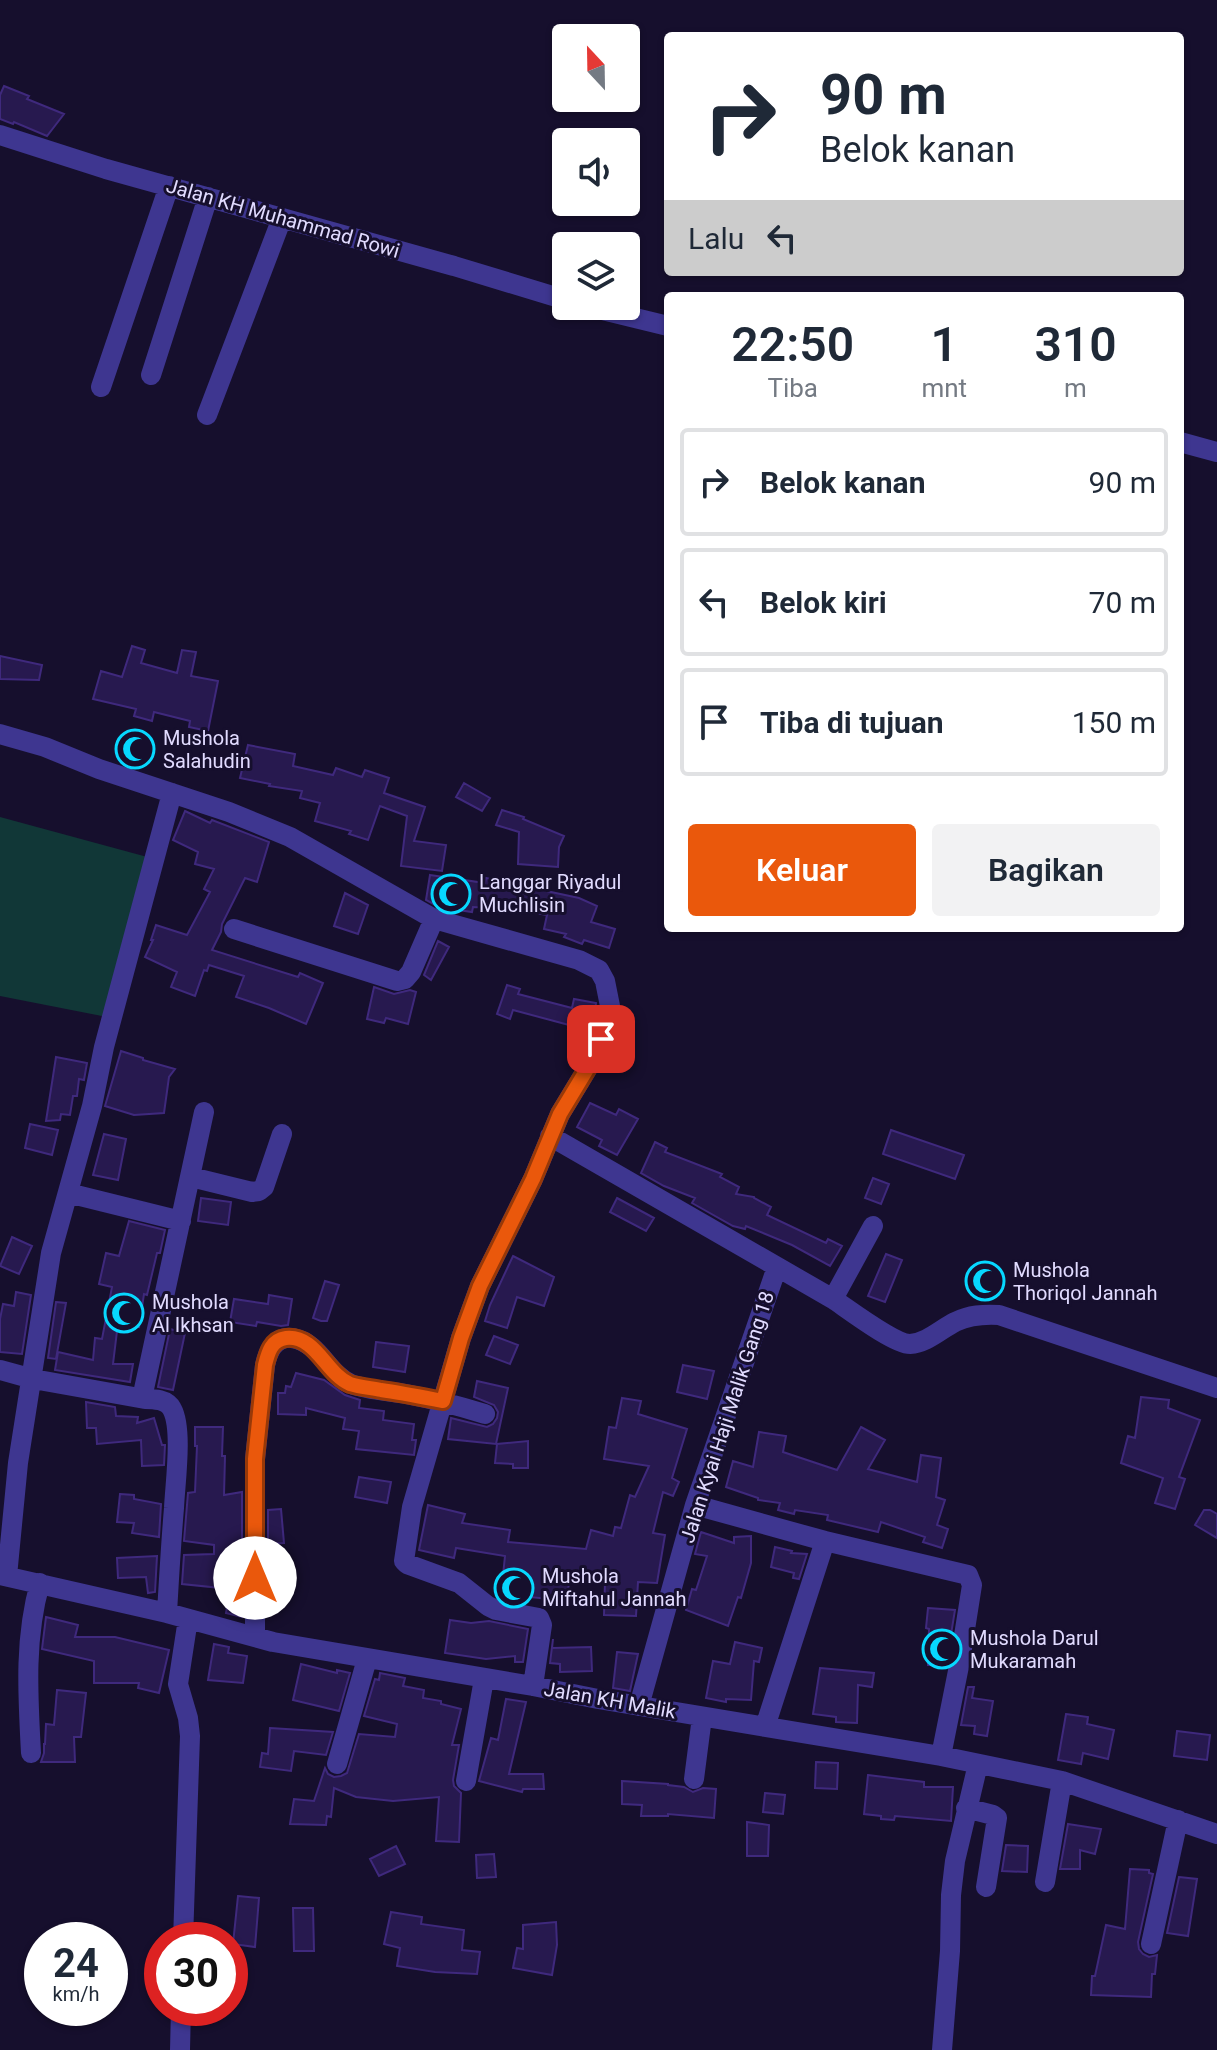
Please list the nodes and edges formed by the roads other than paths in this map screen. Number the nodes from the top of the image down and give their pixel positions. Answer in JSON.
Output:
{"nodes":[{"id":1,"x":0,"y":135,"type":"edge"},
{"id":2,"x":169,"y":186,"type":"junction"},
{"id":3,"x":208,"y":197,"type":"junction"},
{"id":4,"x":282,"y":218,"type":"junction"},
{"id":5,"x":552,"y":296,"type":"edge"},
{"id":6,"x":640,"y":319,"type":"edge"},
{"id":7,"x":664,"y":325,"type":"edge"},
{"id":8,"x":151,"y":375,"type":"dead end"},
{"id":9,"x":101,"y":387,"type":"dead end"},
{"id":10,"x":207,"y":415,"type":"dead end"},
{"id":11,"x":1184,"y":443,"type":"edge"},
{"id":12,"x":1217,"y":452,"type":"edge"},
{"id":13,"x":0,"y":734,"type":"edge"},
{"id":14,"x":172,"y":793,"type":"junction"},
{"id":15,"x":434,"y":919,"type":"junction"},
{"id":16,"x":234,"y":929,"type":"dead end"},
{"id":17,"x":204,"y":1112,"type":"dead end"},
{"id":18,"x":282,"y":1134,"type":"dead end"},
{"id":19,"x":550,"y":1136,"type":"junction"},
{"id":20,"x":191,"y":1177,"type":"junction"},
{"id":21,"x":68,"y":1193,"type":"junction"},
{"id":22,"x":181,"y":1221,"type":"junction"},
{"id":23,"x":873,"y":1226,"type":"dead end"},
{"id":24,"x":777,"y":1267,"type":"junction"},
{"id":25,"x":833,"y":1299,"type":"junction"},
{"id":26,"x":0,"y":1370,"type":"edge"},
{"id":27,"x":33,"y":1379,"type":"junction"},
{"id":28,"x":1217,"y":1388,"type":"edge"},
{"id":29,"x":145,"y":1399,"type":"junction"},
{"id":30,"x":443,"y":1401,"type":"junction"},
{"id":31,"x":485,"y":1414,"type":"dead end"},
{"id":32,"x":695,"y":1505,"type":"junction"},
{"id":33,"x":825,"y":1541,"type":"junction"},
{"id":34,"x":3,"y":1575,"type":"edge"},
{"id":35,"x":40,"y":1583,"type":"junction"},
{"id":36,"x":167,"y":1613,"type":"junction"},
{"id":37,"x":188,"y":1619,"type":"junction"},
{"id":38,"x":255,"y":1637,"type":"junction"},
{"id":39,"x":367,"y":1659,"type":"junction"},
{"id":40,"x":484,"y":1679,"type":"junction"},
{"id":41,"x":533,"y":1686,"type":"junction"},
{"id":42,"x":639,"y":1706,"type":"junction"},
{"id":43,"x":702,"y":1717,"type":"junction"},
{"id":44,"x":765,"y":1727,"type":"junction"},
{"id":45,"x":31,"y":1753,"type":"dead end"},
{"id":46,"x":941,"y":1756,"type":"junction"},
{"id":47,"x":337,"y":1764,"type":"dead end"},
{"id":48,"x":978,"y":1764,"type":"junction"},
{"id":49,"x":694,"y":1779,"type":"dead end"},
{"id":50,"x":466,"y":1781,"type":"dead end"},
{"id":51,"x":1062,"y":1781,"type":"junction"},
{"id":52,"x":966,"y":1808,"type":"junction"},
{"id":53,"x":1178,"y":1820,"type":"junction"},
{"id":54,"x":1217,"y":1834,"type":"edge"},
{"id":55,"x":1045,"y":1882,"type":"dead end"},
{"id":56,"x":986,"y":1887,"type":"dead end"},
{"id":57,"x":184,"y":1922,"type":"edge"},
{"id":58,"x":1151,"y":1944,"type":"dead end"},
{"id":59,"x":181,"y":2026,"type":"edge"},
{"id":60,"x":180,"y":2050,"type":"edge"},
{"id":61,"x":942,"y":2050,"type":"edge"}],
"edges":[{"from":1,"to":2,"type":"street","name":"Jalan KH Muhammad Rowi"},
{"from":2,"to":3,"type":"street","name":"Jalan KH Muhammad Rowi"},
{"from":2,"to":9,"type":"street"},
{"from":3,"to":4,"type":"street","name":"Jalan KH Muhammad Rowi"},
{"from":3,"to":8,"type":"street"},
{"from":4,"to":5,"type":"street","name":"Jalan KH Muhammad Rowi"},
{"from":4,"to":10,"type":"street"},
{"from":6,"to":7,"type":"street"},
{"from":11,"to":12,"type":"street"},
{"from":13,"to":14,"type":"street"},
{"from":14,"to":15,"type":"street"},
{"from":14,"to":21,"type":"street"},
{"from":15,"to":16,"type":"street"},
{"from":15,"to":19,"type":"street"},
{"from":17,"to":20,"type":"street"},
{"from":18,"to":20,"type":"street"},
{"from":19,"to":24,"type":"street"},
{"from":19,"to":30,"type":"street"},
{"from":20,"to":22,"type":"street"},
{"from":21,"to":22,"type":"street"},
{"from":21,"to":27,"type":"street"},
{"from":22,"to":29,"type":"street"},
{"from":23,"to":25,"type":"street"},
{"from":24,"to":25,"type":"street"},
{"from":24,"to":32,"type":"street","name":"Jalan Kyai Haji Malik Gang 18"},
{"from":25,"to":28,"type":"street"},
{"from":26,"to":27,"type":"street"},
{"from":27,"to":29,"type":"street"},
{"from":27,"to":34,"type":"street"},
{"from":29,"to":36,"type":"street"},
{"from":30,"to":31,"type":"street"},
{"from":30,"to":38,"type":"street"},
{"from":30,"to":41,"type":"street"},
{"from":32,"to":33,"type":"street"},
{"from":32,"to":42,"type":"street","name":"Jalan Kyai Haji Malik Gang 18"},
{"from":33,"to":44,"type":"street"},
{"from":33,"to":46,"type":"street"},
{"from":34,"to":35,"type":"street","name":"Jalan KH Malik"},
{"from":35,"to":36,"type":"street","name":"Jalan KH Malik"},
{"from":35,"to":45,"type":"street"},
{"from":36,"to":37,"type":"street","name":"Jalan KH Malik"},
{"from":37,"to":38,"type":"street","name":"Jalan KH Malik"},
{"from":37,"to":57,"type":"street"},
{"from":38,"to":39,"type":"street","name":"Jalan KH Malik"},
{"from":39,"to":40,"type":"street","name":"Jalan KH Malik"},
{"from":39,"to":47,"type":"street"},
{"from":40,"to":41,"type":"street","name":"Jalan KH Malik"},
{"from":40,"to":50,"type":"street"},
{"from":41,"to":42,"type":"street","name":"Jalan KH Malik"},
{"from":42,"to":43,"type":"street","name":"Jalan KH Malik"},
{"from":43,"to":44,"type":"street","name":"Jalan KH Malik"},
{"from":43,"to":49,"type":"street"},
{"from":44,"to":46,"type":"street","name":"Jalan KH Malik"},
{"from":46,"to":48,"type":"street","name":"Jalan KH Malik"},
{"from":48,"to":51,"type":"street","name":"Jalan KH Malik"},
{"from":48,"to":52,"type":"street"},
{"from":51,"to":53,"type":"street","name":"Jalan KH Malik"},
{"from":51,"to":55,"type":"street"},
{"from":52,"to":56,"type":"street"},
{"from":52,"to":61,"type":"street"},
{"from":53,"to":54,"type":"street","name":"Jalan KH Malik"},
{"from":53,"to":58,"type":"street"},
{"from":59,"to":60,"type":"street"}]}
